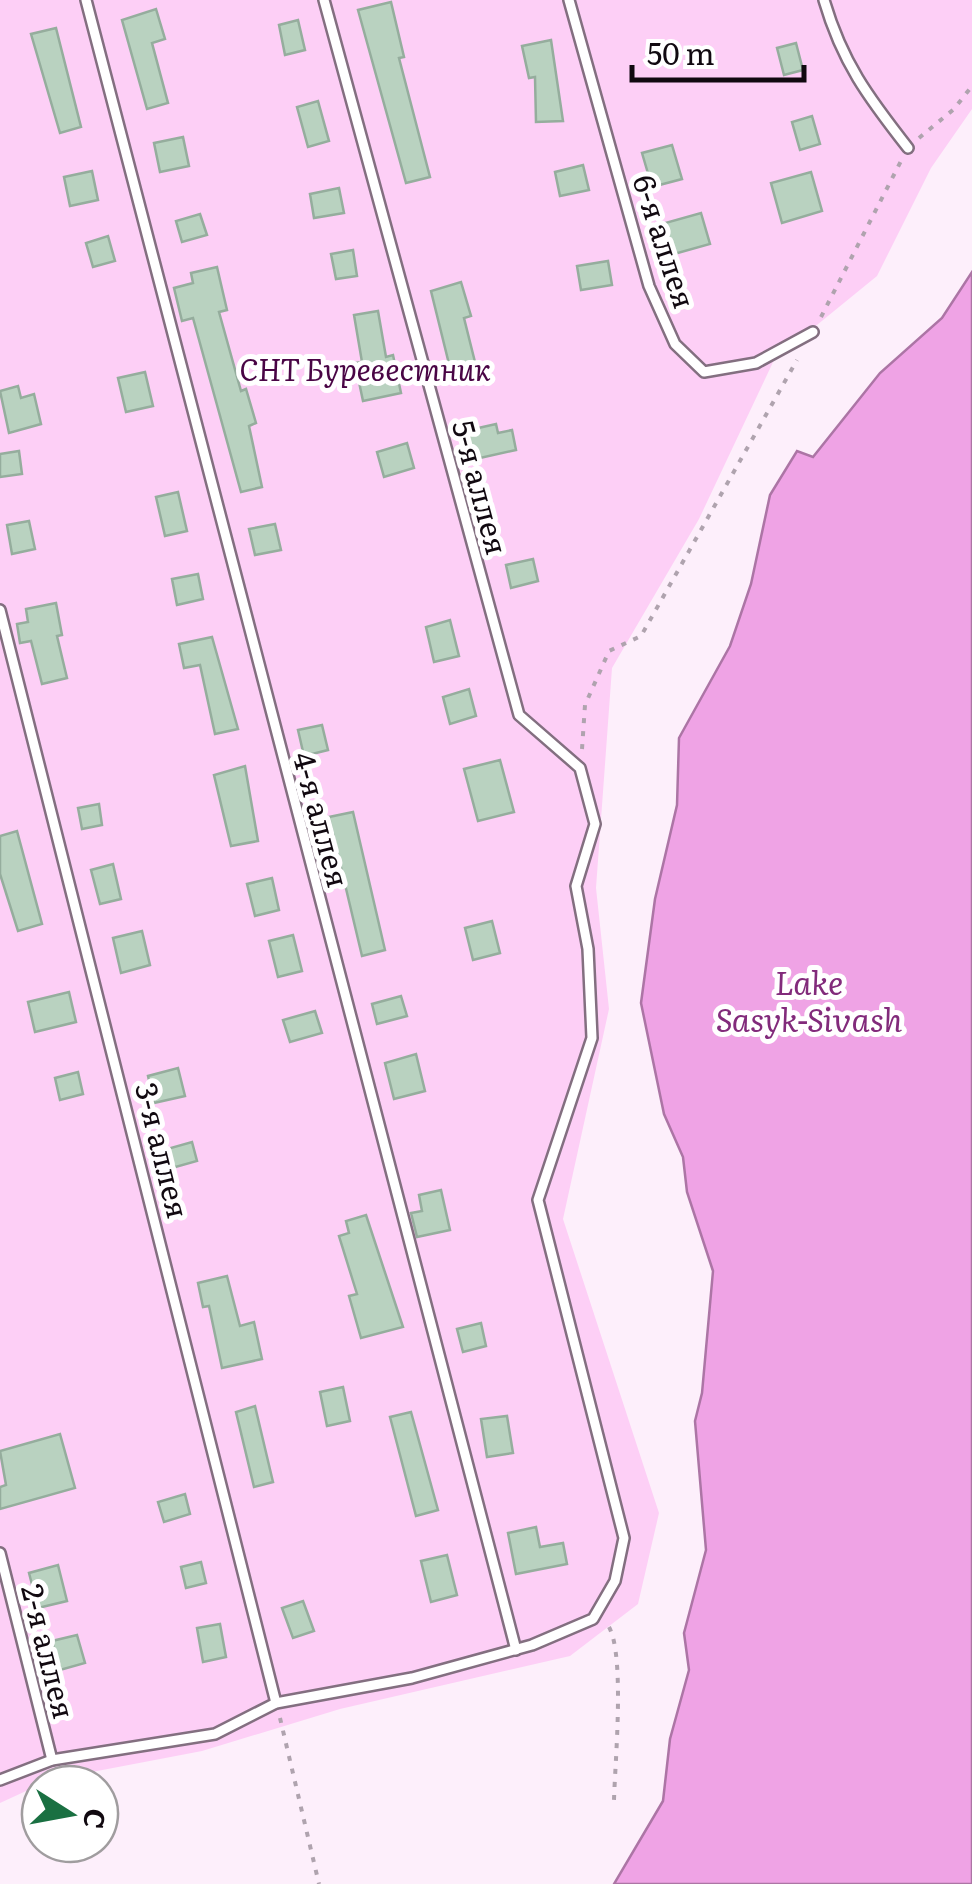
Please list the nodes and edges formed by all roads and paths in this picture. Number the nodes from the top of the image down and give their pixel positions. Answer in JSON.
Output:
{"nodes":[{"id":1,"x":86,"y":0,"type":"edge"},
{"id":2,"x":324,"y":0,"type":"edge"},
{"id":3,"x":569,"y":0,"type":"edge"},
{"id":4,"x":824,"y":0,"type":"edge"},
{"id":5,"x":972,"y":86,"type":"edge"},
{"id":6,"x":908,"y":148,"type":"junction"},
{"id":7,"x":812,"y":332,"type":"junction"},
{"id":8,"x":0,"y":610,"type":"edge"},
{"id":9,"x":581,"y":768,"type":"junction"},
{"id":10,"x":0,"y":1553,"type":"edge"},
{"id":11,"x":599,"y":1608,"type":"junction"},
{"id":12,"x":516,"y":1650,"type":"junction"},
{"id":13,"x":276,"y":1704,"type":"junction"},
{"id":14,"x":52,"y":1760,"type":"junction"},
{"id":15,"x":0,"y":1780,"type":"edge"},
{"id":16,"x":614,"y":1800,"type":"dead end"},
{"id":17,"x":318,"y":1884,"type":"edge"}],
"edges":[{"from":1,"to":12,"type":"lane","name":"4-я аллея"},
{"from":2,"to":9,"type":"lane","name":"5-я аллея"},
{"from":3,"to":7,"type":"lane","name":"6-я аллея"},
{"from":4,"to":6,"type":"lane"},
{"from":5,"to":6,"type":"path"},
{"from":6,"to":7,"type":"path"},
{"from":7,"to":9,"type":"path"},
{"from":8,"to":13,"type":"lane","name":"3-я аллея"},
{"from":9,"to":11,"type":"lane"},
{"from":10,"to":14,"type":"lane","name":"2-я аллея"},
{"from":11,"to":12,"type":"lane"},
{"from":11,"to":16,"type":"path"},
{"from":12,"to":13,"type":"lane"},
{"from":13,"to":14,"type":"lane"},
{"from":13,"to":17,"type":"path"},
{"from":14,"to":15,"type":"lane"}]}
